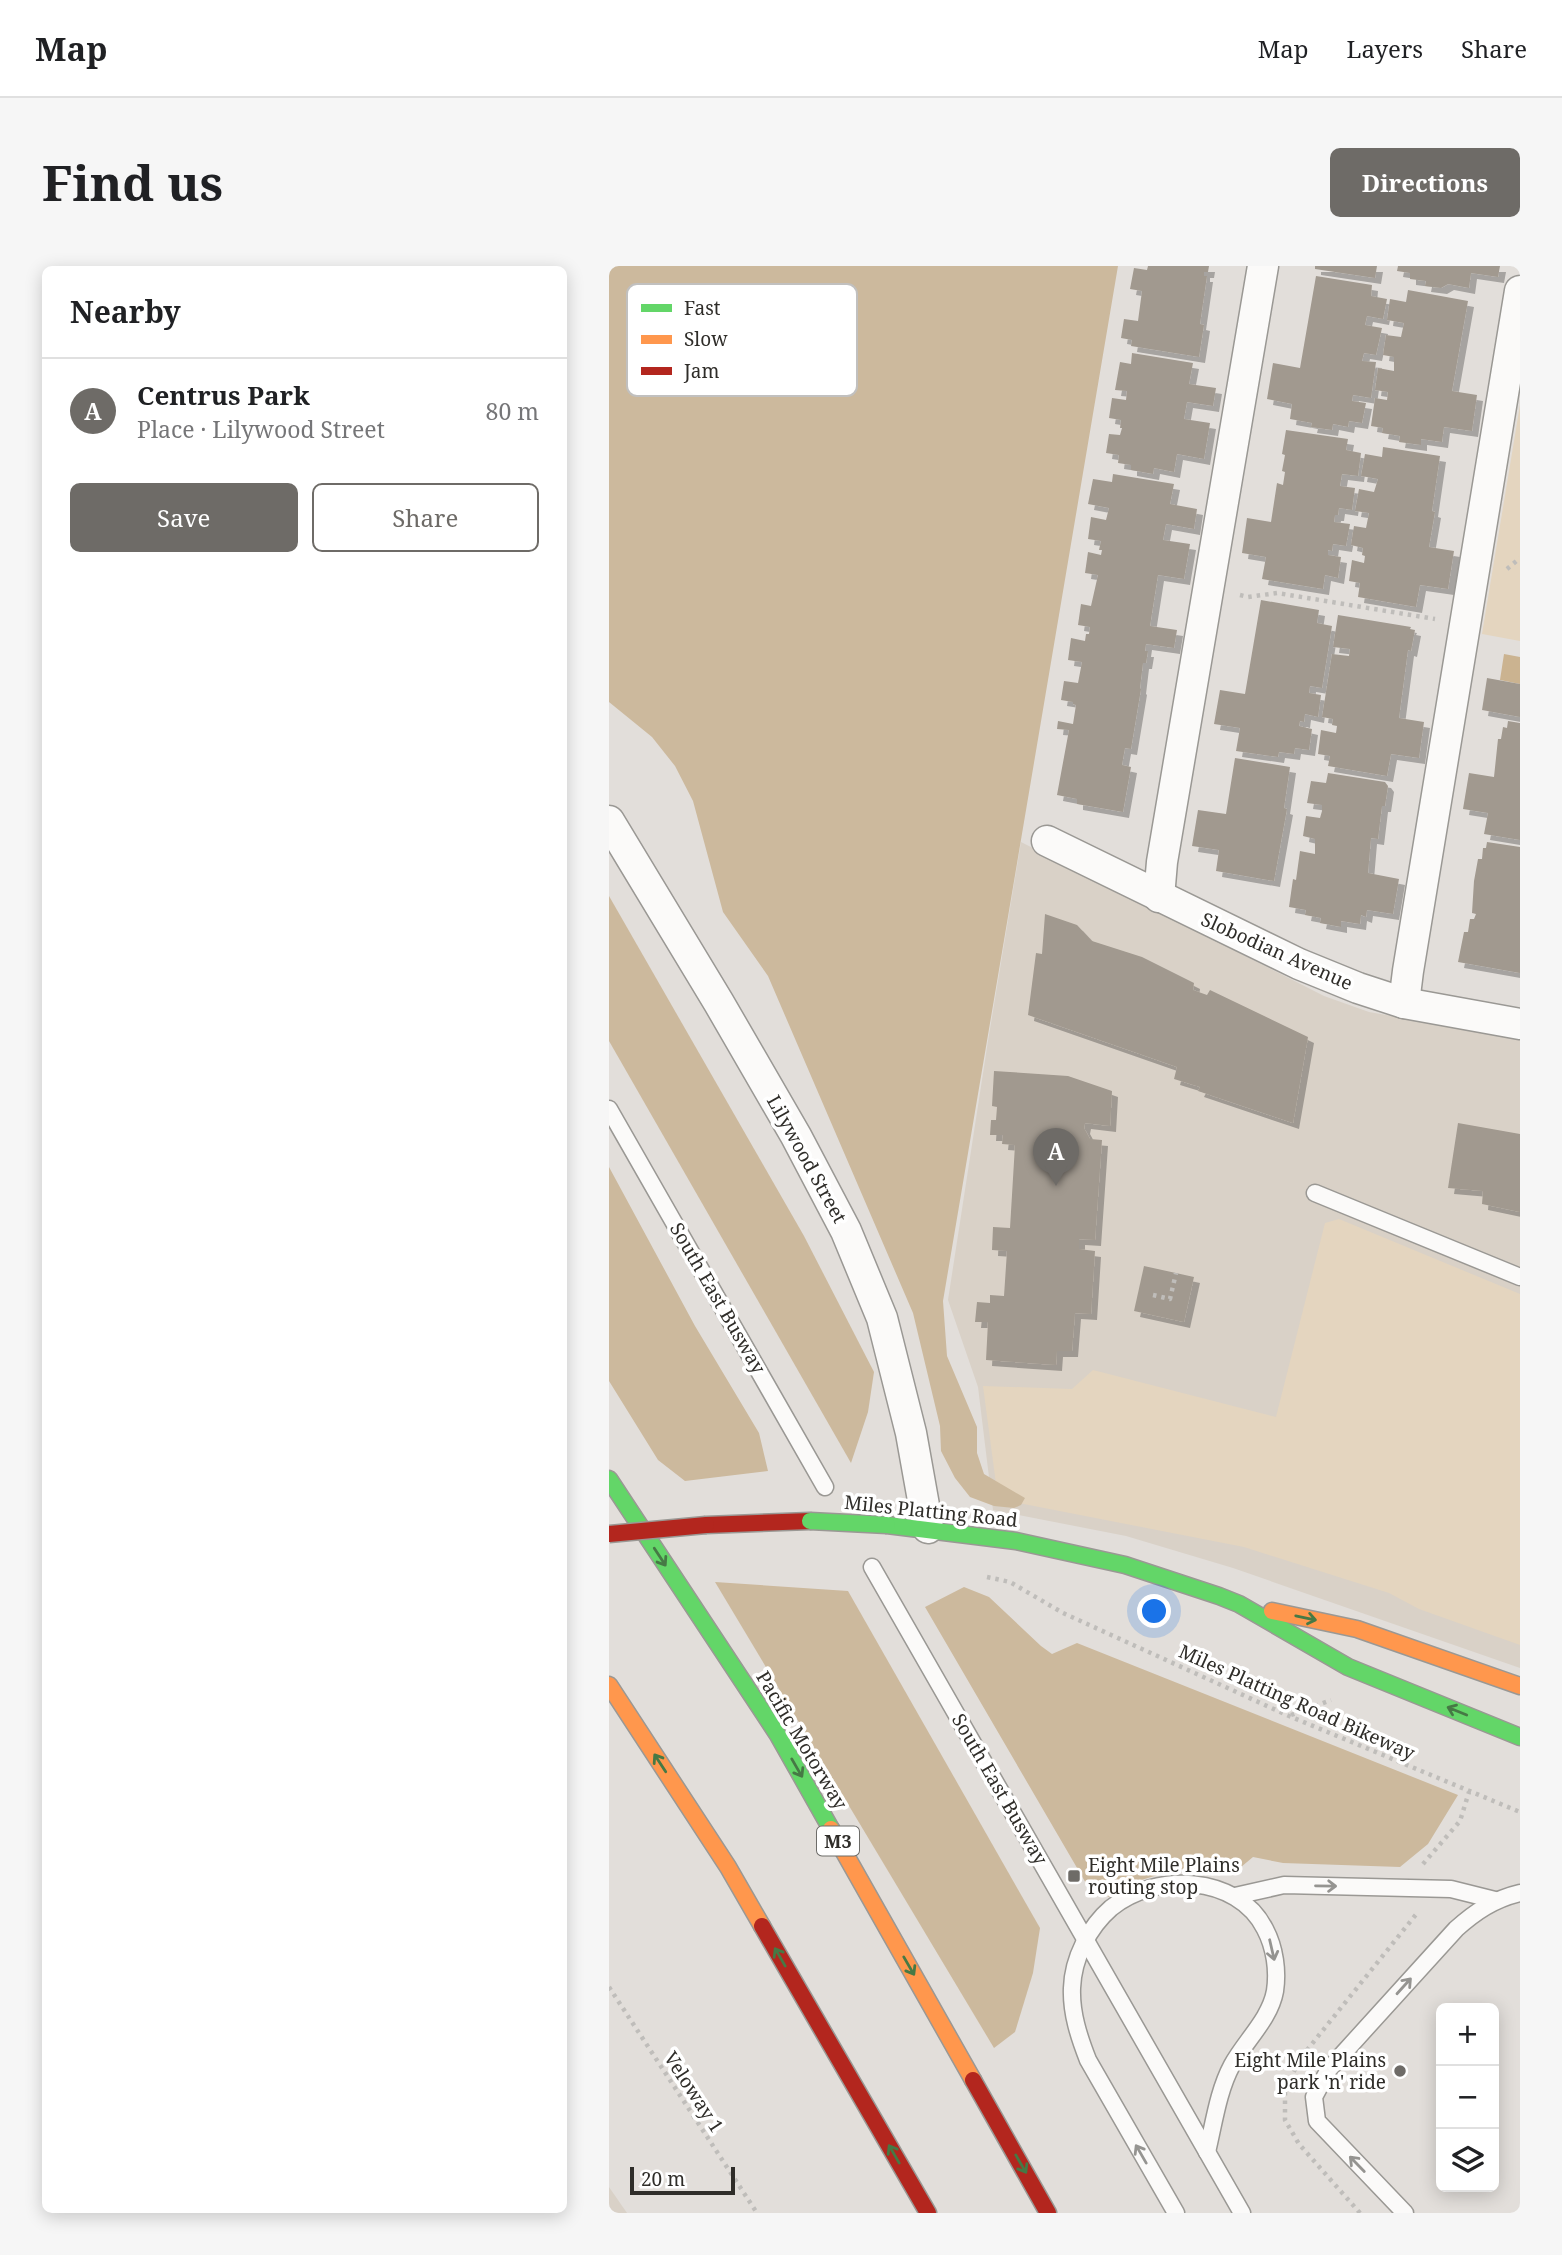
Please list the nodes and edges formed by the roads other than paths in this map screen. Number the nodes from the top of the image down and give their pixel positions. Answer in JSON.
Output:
{"nodes":[{"id":1,"x":1263,"y":266,"type":"edge"},
{"id":2,"x":1520,"y":291,"type":"edge"},
{"id":3,"x":609,"y":821,"type":"edge"},
{"id":4,"x":1047,"y":841,"type":"dead end"},
{"id":5,"x":1159,"y":897,"type":"junction"},
{"id":6,"x":1404,"y":1003,"type":"junction"},
{"id":7,"x":1520,"y":1024,"type":"edge"},
{"id":8,"x":609,"y":1109,"type":"edge"},
{"id":9,"x":1314,"y":1193,"type":"dead end"},
{"id":10,"x":1520,"y":1277,"type":"edge"},
{"id":11,"x":609,"y":1479,"type":"edge"},
{"id":12,"x":825,"y":1487,"type":"dead end"},
{"id":13,"x":928,"y":1528,"type":"junction"},
{"id":14,"x":609,"y":1534,"type":"edge"},
{"id":15,"x":872,"y":1567,"type":"dead end"},
{"id":16,"x":1239,"y":1604,"type":"junction"},
{"id":17,"x":609,"y":1685,"type":"edge"},
{"id":18,"x":1520,"y":1686,"type":"edge"},
{"id":19,"x":1520,"y":1737,"type":"edge"},
{"id":20,"x":1520,"y":1893,"type":"edge"},
{"id":21,"x":1235,"y":1896,"type":"junction"},
{"id":22,"x":1496,"y":1900,"type":"junction"},
{"id":23,"x":1087,"y":1939,"type":"junction"},
{"id":24,"x":1207,"y":2152,"type":"junction"},
{"id":25,"x":928,"y":2213,"type":"edge"},
{"id":26,"x":1048,"y":2213,"type":"edge"},
{"id":27,"x":1176,"y":2213,"type":"edge"},
{"id":28,"x":1242,"y":2213,"type":"edge"},
{"id":29,"x":1405,"y":2213,"type":"edge"}],
"edges":[{"from":1,"to":5,"type":"street"},
{"from":2,"to":6,"type":"street"},
{"from":3,"to":13,"type":"street","name":"Lilywood Street"},
{"from":4,"to":5,"type":"street","name":"Slobodian Avenue"},
{"from":5,"to":6,"type":"street","name":"Slobodian Avenue"},
{"from":6,"to":7,"type":"street","name":"Slobodian Avenue"},
{"from":8,"to":12,"type":"lane","name":"South East Busway"},
{"from":9,"to":10,"type":"lane"},
{"from":11,"to":26,"type":"main road","name":"Pacific Motorway","number":"M3","one_way":true},
{"from":13,"to":14,"type":"main road","name":"Miles Platting Road","bridge":true},
{"from":13,"to":16,"type":"main road","name":"Miles Platting Road"},
{"from":15,"to":23,"type":"lane","name":"South East Busway"},
{"from":16,"to":18,"type":"main road","name":"Miles Platting Road","one_way":true},
{"from":19,"to":16,"type":"main road","name":"Miles Platting Road","one_way":true},
{"from":25,"to":17,"type":"main road","one_way":true},
{"from":20,"to":22,"type":"lane"},
{"from":21,"to":22,"type":"lane","one_way":true},
{"from":21,"to":23,"type":"lane"},
{"from":21,"to":24,"type":"lane","one_way":true},
{"from":29,"to":22,"type":"lane","one_way":true},
{"from":23,"to":24,"type":"lane","name":"South East Busway"},
{"from":27,"to":23,"type":"lane","one_way":true},
{"from":24,"to":28,"type":"lane","name":"South East Busway"}]}
